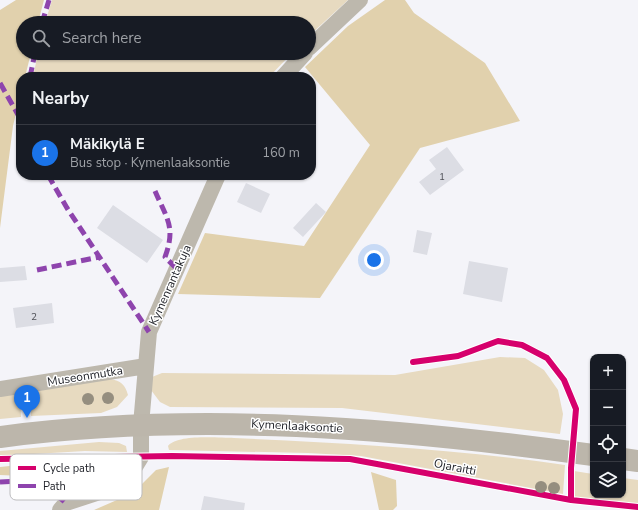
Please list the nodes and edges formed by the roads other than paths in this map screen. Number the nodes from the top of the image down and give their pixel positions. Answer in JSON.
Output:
{"nodes":[{"id":1,"x":360,"y":0,"type":"edge"},
{"id":2,"x":316,"y":41,"type":"edge"},
{"id":3,"x":299,"y":60,"type":"edge"},
{"id":4,"x":288,"y":72,"type":"edge"},
{"id":5,"x":216,"y":180,"type":"edge"},
{"id":6,"x":146,"y":366,"type":"junction"},
{"id":7,"x":0,"y":389,"type":"edge"},
{"id":8,"x":140,"y":425,"type":"junction"},
{"id":9,"x":0,"y":437,"type":"edge"},
{"id":10,"x":141,"y":454,"type":"edge"},
{"id":11,"x":590,"y":455,"type":"edge"},
{"id":12,"x":626,"y":459,"type":"edge"},
{"id":13,"x":638,"y":461,"type":"edge"},
{"id":14,"x":75,"y":500,"type":"edge"},
{"id":15,"x":60,"y":510,"type":"edge"}],
"edges":[{"from":1,"to":2,"type":"street"},
{"from":3,"to":4,"type":"street"},
{"from":5,"to":6,"type":"street","name":"Kymenrantakuja"},
{"from":6,"to":7,"type":"street","name":"Museonmutka"},
{"from":6,"to":8,"type":"street","name":"Kymenrantakuja"},
{"from":8,"to":9,"type":"main road","name":"Kymenlaaksontie"},
{"from":8,"to":10,"type":"street","name":"Kymenrantakuja"},
{"from":8,"to":11,"type":"main road","name":"Kymenlaaksontie"},
{"from":12,"to":13,"type":"main road"},
{"from":14,"to":15,"type":"street","name":"Kymenrantakuja"}]}
